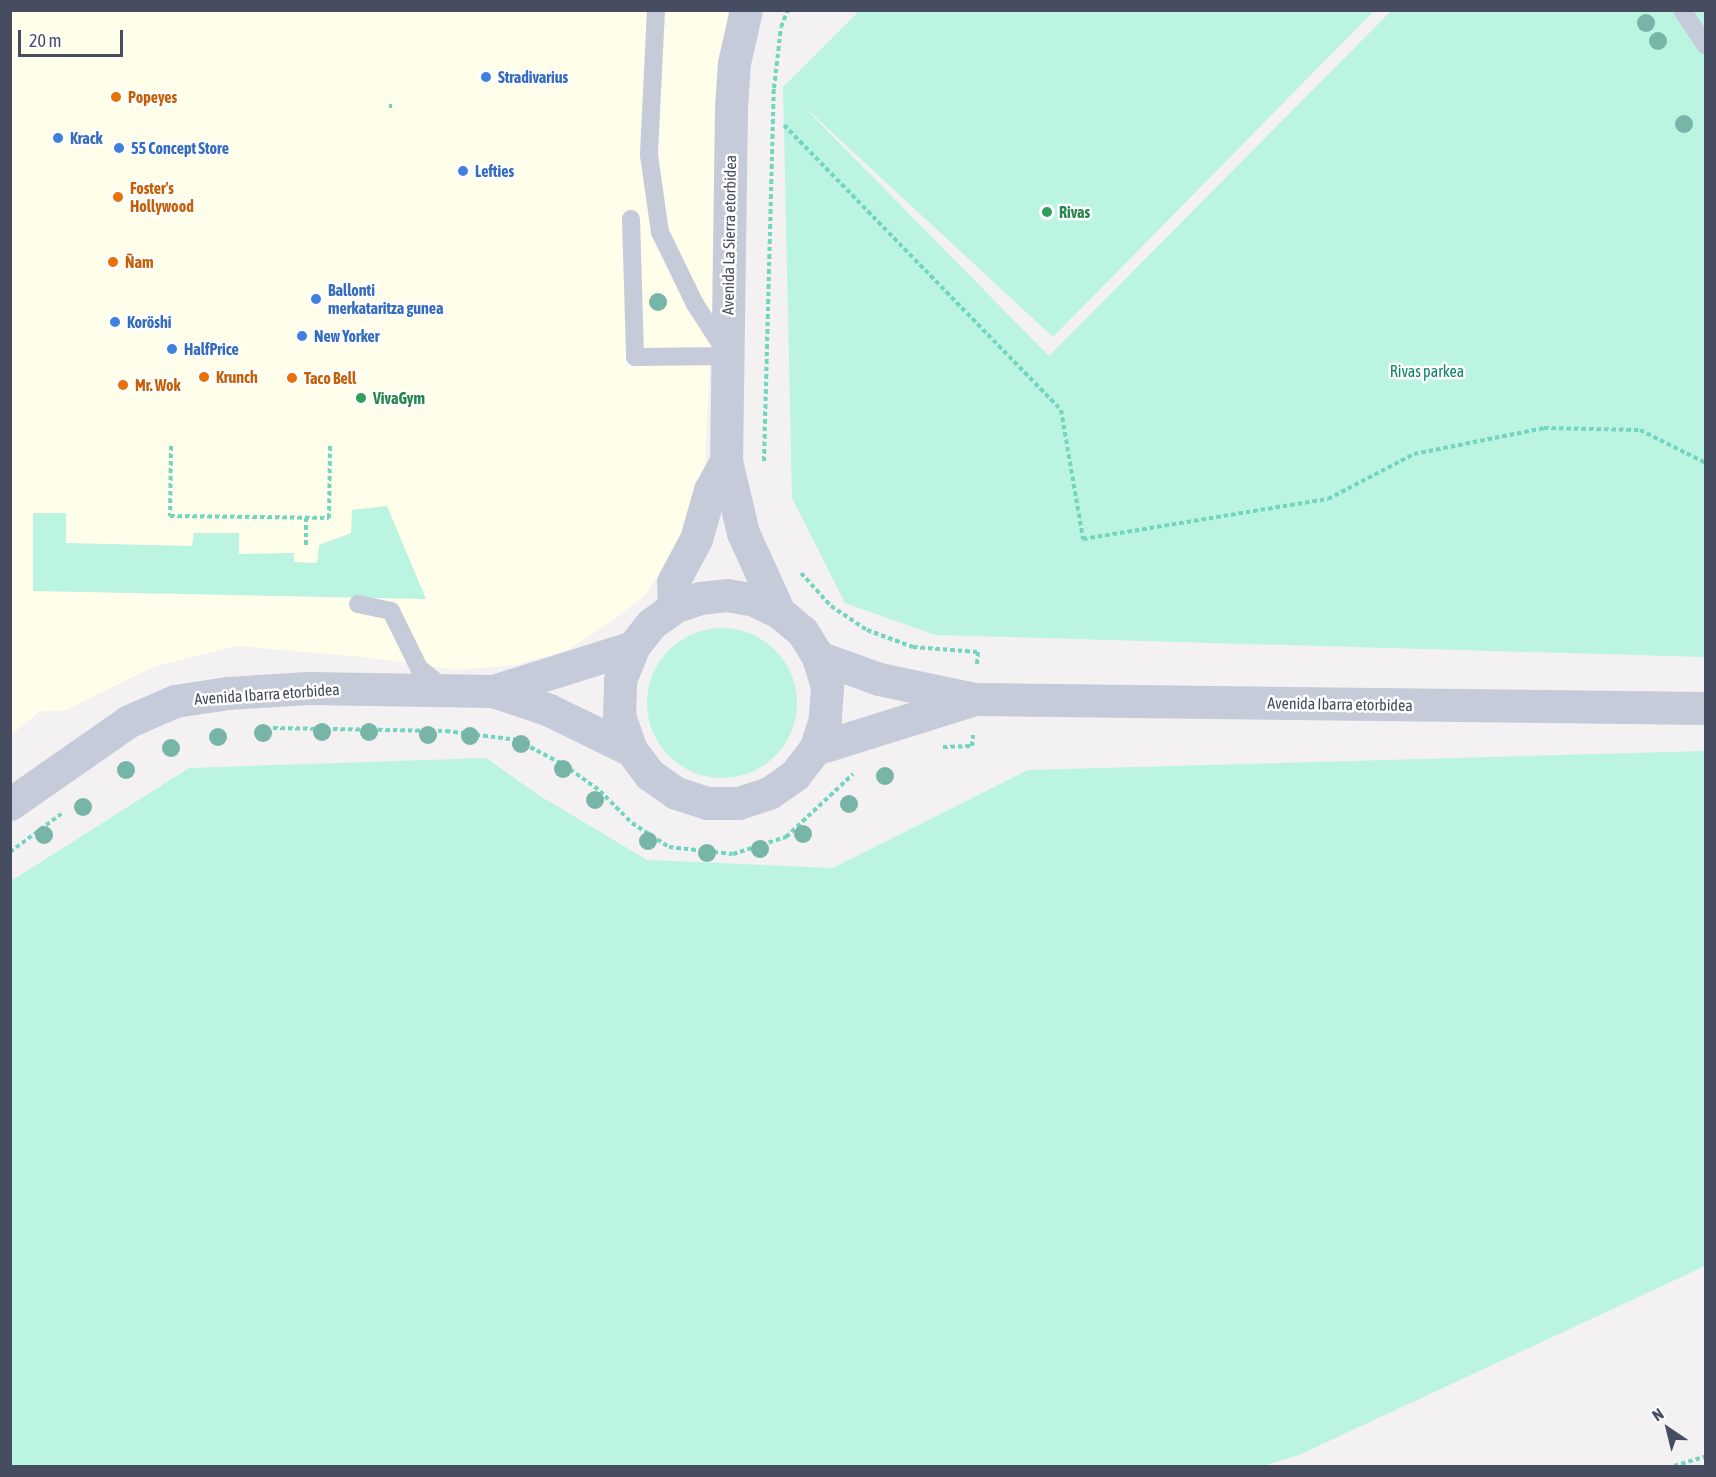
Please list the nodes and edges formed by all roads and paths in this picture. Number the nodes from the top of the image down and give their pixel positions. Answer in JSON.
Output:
{"nodes":[{"id":1,"x":656,"y":10,"type":"edge"},
{"id":2,"x":746,"y":10,"type":"edge"},
{"id":3,"x":1682,"y":10,"type":"edge"},
{"id":4,"x":1706,"y":46,"type":"edge"},
{"id":5,"x":784,"y":125,"type":"dead end"},
{"id":6,"x":631,"y":219,"type":"dead end"},
{"id":7,"x":728,"y":356,"type":"junction"},
{"id":8,"x":330,"y":444,"type":"dead end"},
{"id":9,"x":171,"y":446,"type":"dead end"},
{"id":10,"x":726,"y":461,"type":"junction"},
{"id":11,"x":1706,"y":464,"type":"edge"},
{"id":12,"x":306,"y":518,"type":"junction"},
{"id":13,"x":306,"y":547,"type":"dead end"},
{"id":14,"x":358,"y":604,"type":"dead end"},
{"id":15,"x":674,"y":607,"type":"junction"},
{"id":16,"x":779,"y":612,"type":"junction"},
{"id":17,"x":633,"y":647,"type":"junction"},
{"id":18,"x":818,"y":657,"type":"junction"},
{"id":19,"x":446,"y":690,"type":"junction"},
{"id":20,"x":493,"y":691,"type":"junction"},
{"id":21,"x":975,"y":699,"type":"junction"},
{"id":22,"x":1706,"y":708,"type":"edge"},
{"id":23,"x":815,"y":749,"type":"junction"},
{"id":24,"x":631,"y":750,"type":"junction"},
{"id":25,"x":13,"y":800,"type":"edge"},
{"id":26,"x":1706,"y":1456,"type":"edge"},
{"id":27,"x":1674,"y":1467,"type":"edge"}],
"edges":[{"from":1,"to":7,"type":"lane"},
{"from":2,"to":7,"type":"street","name":"Avenida La Sierra etorbidea"},
{"from":3,"to":4,"type":"lane"},
{"from":5,"to":11,"type":"path"},
{"from":6,"to":7,"type":"lane"},
{"from":7,"to":10,"type":"street","name":"Avenida La Sierra etorbidea"},
{"from":8,"to":12,"type":"path"},
{"from":9,"to":12,"type":"path"},
{"from":10,"to":15,"type":"street","name":"Avenida La Sierra etorbidea"},
{"from":10,"to":16,"type":"street","name":"Avenida La Sierra etorbidea"},
{"from":12,"to":13,"type":"path"},
{"from":14,"to":19,"type":"lane"},
{"from":15,"to":16,"type":"street"},
{"from":15,"to":17,"type":"street"},
{"from":16,"to":18,"type":"street"},
{"from":17,"to":20,"type":"street"},
{"from":17,"to":24,"type":"street"},
{"from":18,"to":21,"type":"street","name":"Avenida Ibarra etorbidea"},
{"from":18,"to":23,"type":"street"},
{"from":19,"to":20,"type":"street","name":"Avenida Ibarra etorbidea"},
{"from":19,"to":25,"type":"street","name":"Avenida Ibarra etorbidea"},
{"from":20,"to":24,"type":"street"},
{"from":21,"to":22,"type":"street","name":"Avenida Ibarra etorbidea"},
{"from":21,"to":23,"type":"street","name":"Avenida Ibarra etorbidea"},
{"from":23,"to":24,"type":"street"},
{"from":26,"to":27,"type":"path"}]}
